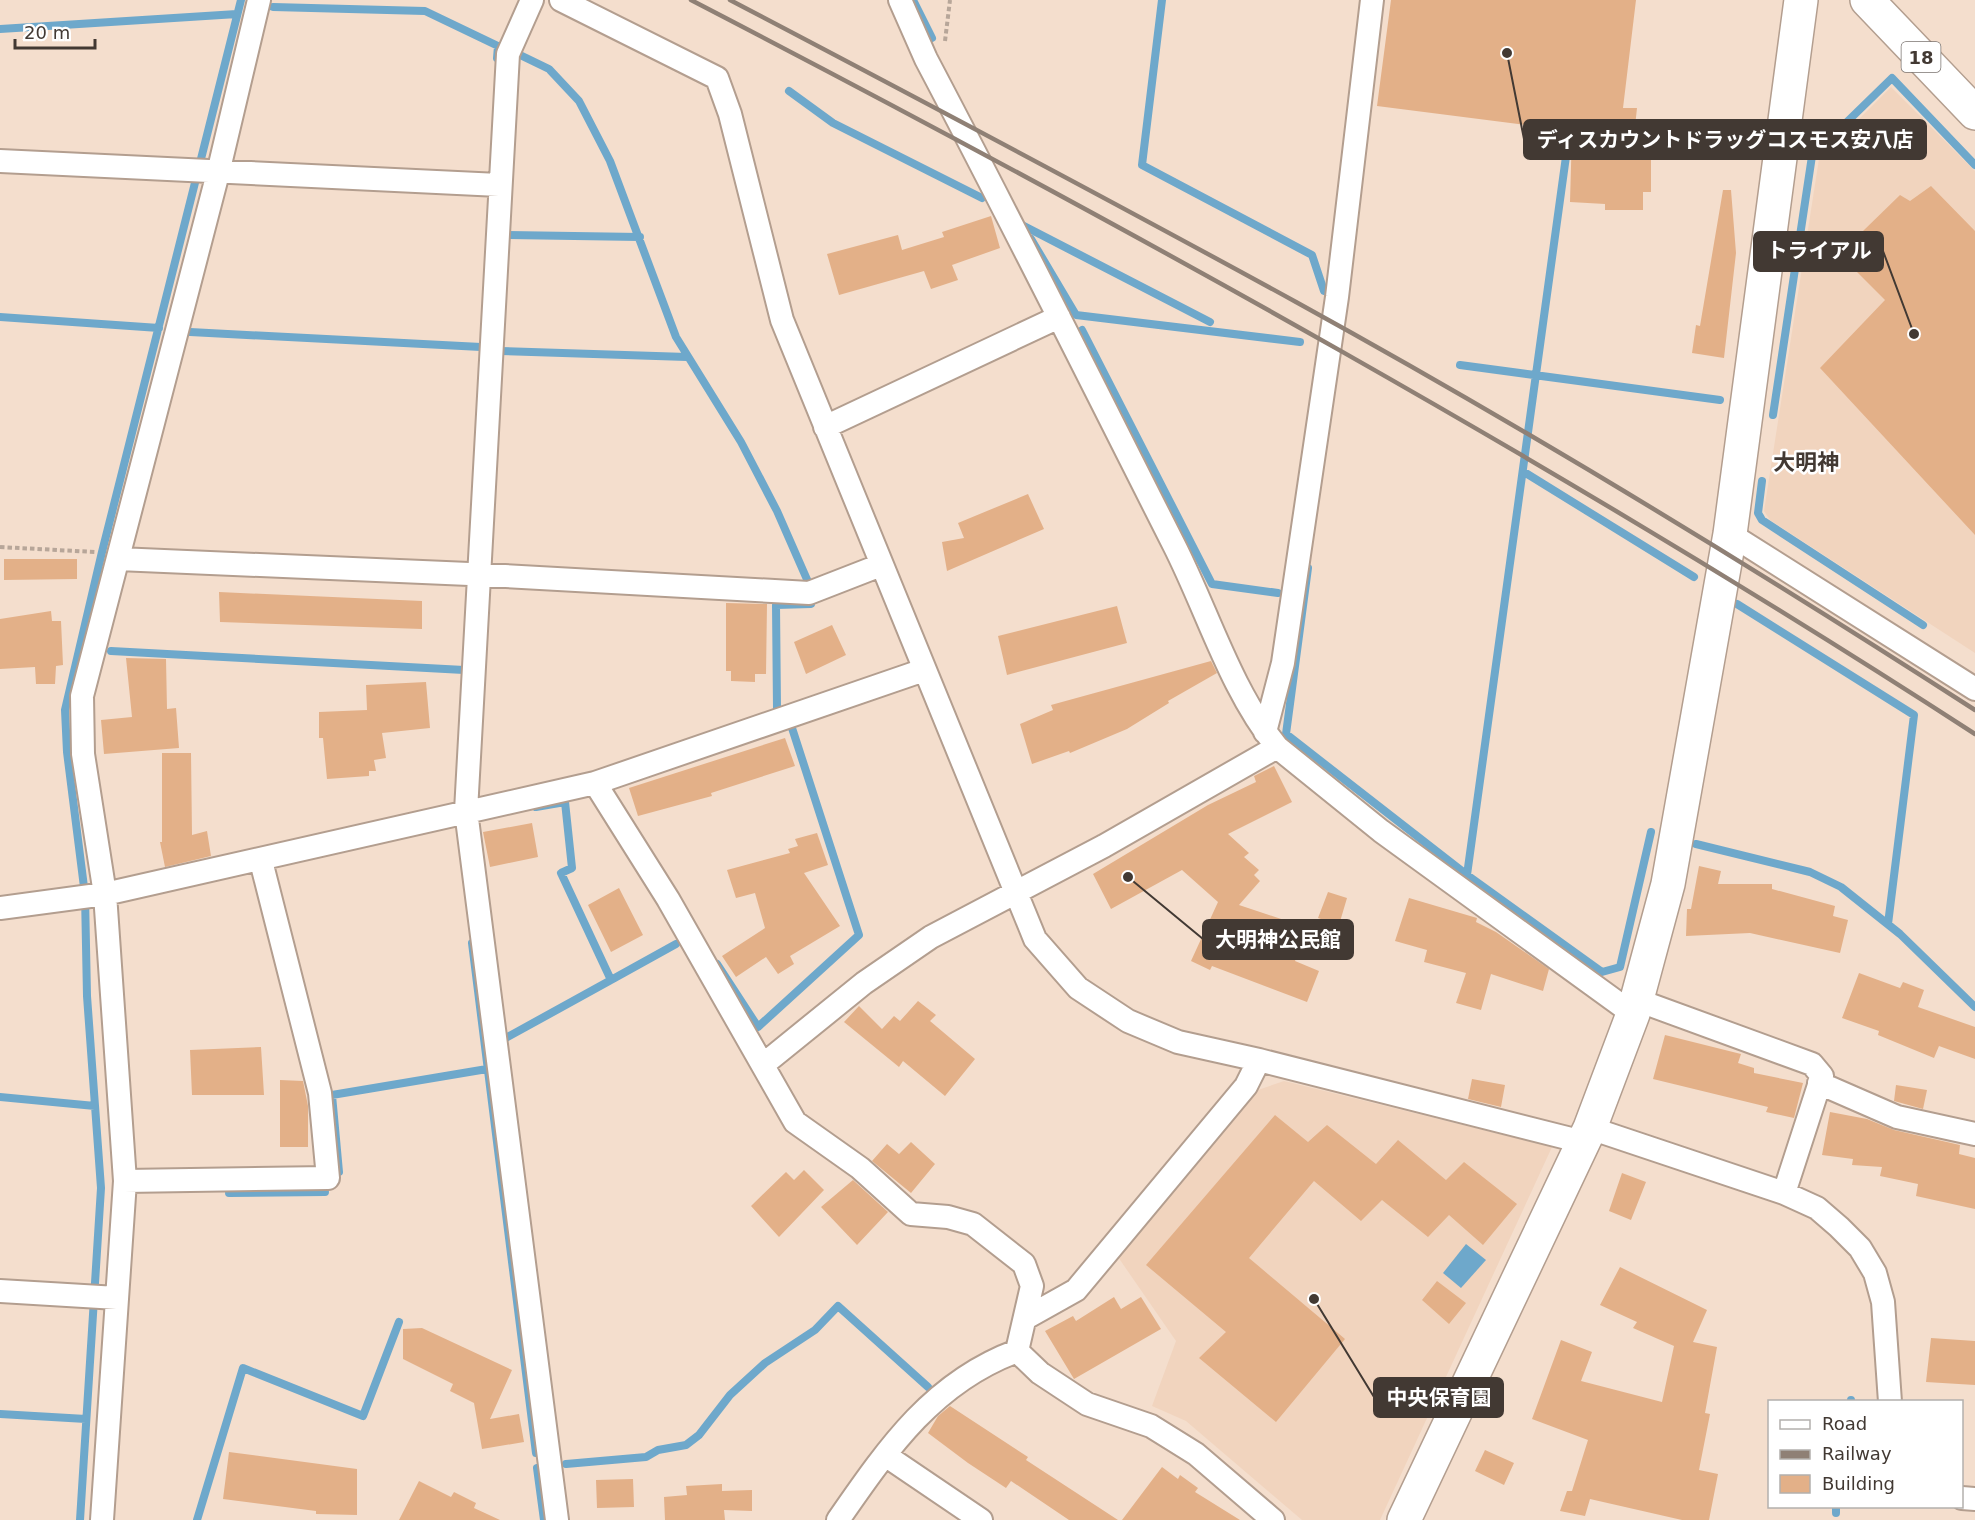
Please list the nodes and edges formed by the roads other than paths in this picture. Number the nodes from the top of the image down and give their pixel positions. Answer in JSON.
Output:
{"nodes":[{"id":1,"x":259,"y":0,"type":"edge"},
{"id":2,"x":532,"y":0,"type":"edge"},
{"id":3,"x":561,"y":0,"type":"edge"},
{"id":4,"x":900,"y":0,"type":"edge"},
{"id":5,"x":1372,"y":0,"type":"edge"},
{"id":6,"x":1801,"y":0,"type":"edge"},
{"id":7,"x":1867,"y":0,"type":"edge"},
{"id":8,"x":1975,"y":113,"type":"edge"},
{"id":9,"x":0,"y":161,"type":"edge"},
{"id":10,"x":218,"y":173,"type":"junction"},
{"id":11,"x":499,"y":185,"type":"junction"},
{"id":12,"x":1059,"y":316,"type":"junction"},
{"id":13,"x":825,"y":427,"type":"junction"},
{"id":14,"x":1730,"y":534,"type":"junction"},
{"id":15,"x":119,"y":556,"type":"junction"},
{"id":16,"x":881,"y":565,"type":"junction"},
{"id":17,"x":478,"y":576,"type":"junction"},
{"id":18,"x":924,"y":670,"type":"junction"},
{"id":19,"x":1975,"y":689,"type":"edge"},
{"id":20,"x":1271,"y":740,"type":"junction"},
{"id":21,"x":595,"y":783,"type":"junction"},
{"id":22,"x":466,"y":811,"type":"junction"},
{"id":23,"x":261,"y":861,"type":"junction"},
{"id":24,"x":1016,"y":892,"type":"junction"},
{"id":25,"x":105,"y":894,"type":"junction"},
{"id":26,"x":0,"y":908,"type":"edge"},
{"id":27,"x":1635,"y":1007,"type":"junction"},
{"id":28,"x":1259,"y":1060,"type":"junction"},
{"id":29,"x":764,"y":1064,"type":"junction"},
{"id":30,"x":1819,"y":1083,"type":"junction"},
{"id":31,"x":1975,"y":1134,"type":"edge"},
{"id":32,"x":1586,"y":1135,"type":"junction"},
{"id":33,"x":125,"y":1181,"type":"junction"},
{"id":34,"x":1784,"y":1193,"type":"junction"},
{"id":35,"x":0,"y":1291,"type":"edge"},
{"id":36,"x":117,"y":1298,"type":"junction"},
{"id":37,"x":1026,"y":1318,"type":"junction"},
{"id":38,"x":1017,"y":1351,"type":"junction"},
{"id":39,"x":1890,"y":1400,"type":"edge"},
{"id":40,"x":885,"y":1455,"type":"junction"},
{"id":41,"x":102,"y":1520,"type":"edge"},
{"id":42,"x":557,"y":1520,"type":"edge"},
{"id":43,"x":838,"y":1520,"type":"edge"},
{"id":44,"x":981,"y":1520,"type":"edge"},
{"id":45,"x":1273,"y":1520,"type":"edge"},
{"id":46,"x":1404,"y":1520,"type":"edge"}],
"edges":[{"from":1,"to":10,"type":"street"},
{"from":2,"to":11,"type":"street"},
{"from":3,"to":13,"type":"street"},
{"from":4,"to":12,"type":"street"},
{"from":5,"to":20,"type":"street"},
{"from":6,"to":14,"type":"street"},
{"from":7,"to":8,"type":"street","number":"18"},
{"from":9,"to":10,"type":"street"},
{"from":10,"to":11,"type":"street"},
{"from":10,"to":15,"type":"street"},
{"from":11,"to":17,"type":"street"},
{"from":12,"to":13,"type":"street"},
{"from":12,"to":20,"type":"street"},
{"from":13,"to":16,"type":"street"},
{"from":14,"to":19,"type":"street"},
{"from":14,"to":27,"type":"street"},
{"from":15,"to":17,"type":"street"},
{"from":15,"to":25,"type":"street"},
{"from":16,"to":17,"type":"street"},
{"from":16,"to":18,"type":"street"},
{"from":17,"to":22,"type":"street"},
{"from":18,"to":21,"type":"street"},
{"from":18,"to":24,"type":"street"},
{"from":20,"to":24,"type":"street"},
{"from":20,"to":27,"type":"street"},
{"from":21,"to":22,"type":"street"},
{"from":21,"to":29,"type":"street"},
{"from":22,"to":23,"type":"street"},
{"from":22,"to":42,"type":"street"},
{"from":23,"to":25,"type":"street"},
{"from":23,"to":33,"type":"street"},
{"from":24,"to":28,"type":"street"},
{"from":24,"to":29,"type":"street"},
{"from":25,"to":26,"type":"street"},
{"from":25,"to":33,"type":"street"},
{"from":27,"to":30,"type":"street"},
{"from":27,"to":32,"type":"street"},
{"from":28,"to":32,"type":"street"},
{"from":28,"to":37,"type":"street"},
{"from":29,"to":37,"type":"street"},
{"from":30,"to":31,"type":"street"},
{"from":30,"to":34,"type":"street"},
{"from":32,"to":34,"type":"street"},
{"from":32,"to":46,"type":"street"},
{"from":33,"to":36,"type":"street"},
{"from":34,"to":39,"type":"street"},
{"from":35,"to":36,"type":"street"},
{"from":36,"to":41,"type":"street"},
{"from":37,"to":38,"type":"street"},
{"from":38,"to":40,"type":"street"},
{"from":38,"to":45,"type":"street"},
{"from":40,"to":43,"type":"street"},
{"from":40,"to":44,"type":"street"}]}
